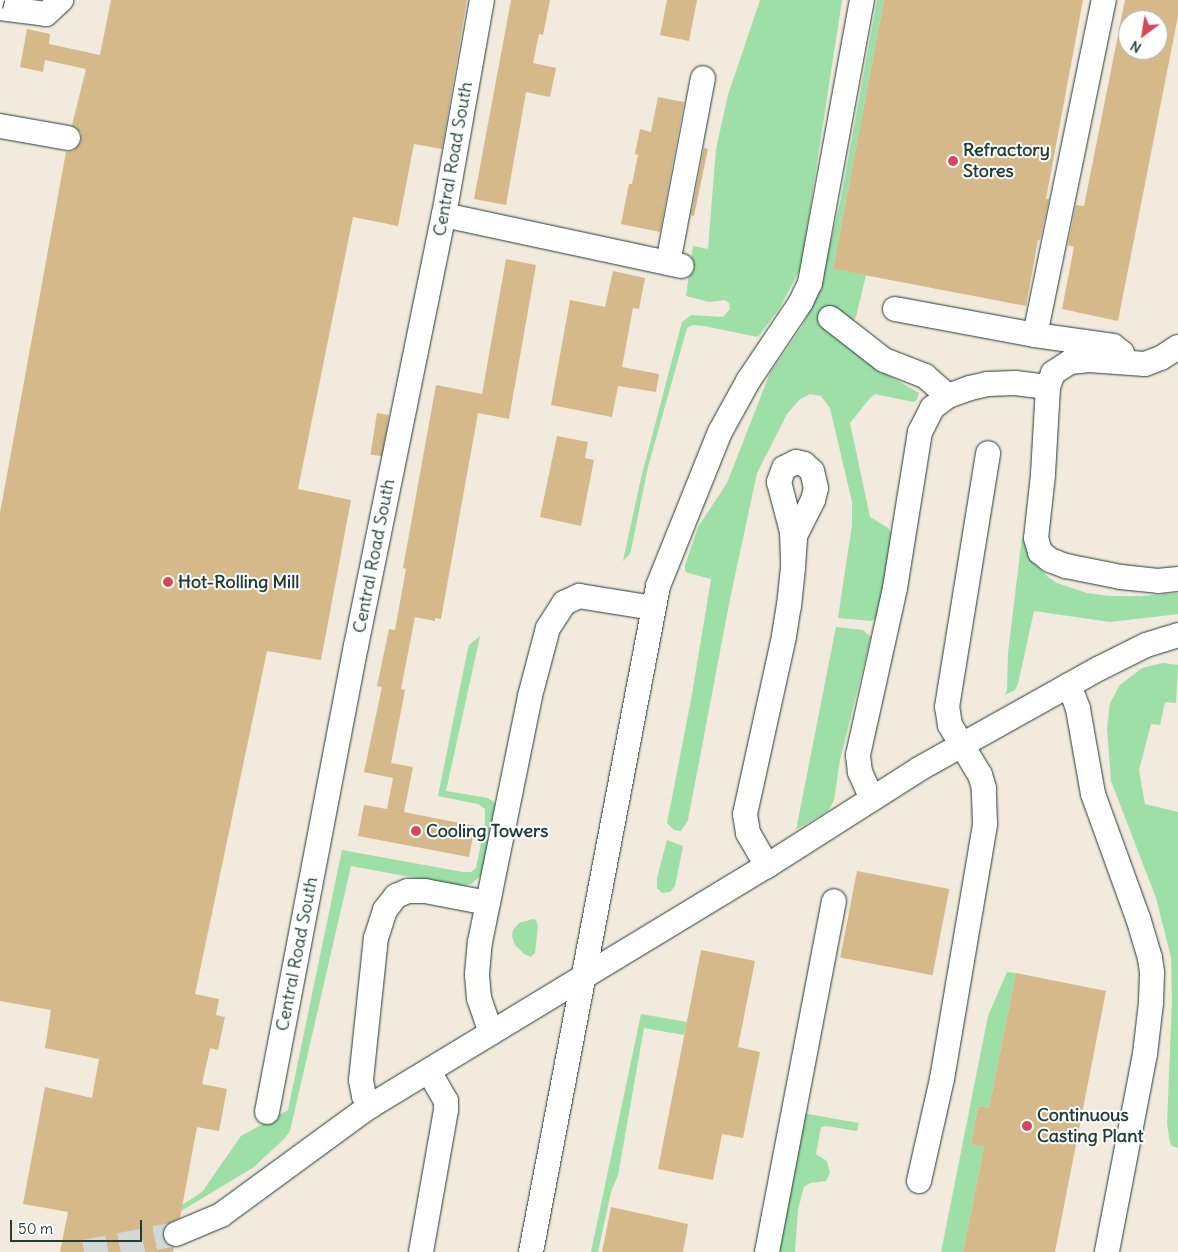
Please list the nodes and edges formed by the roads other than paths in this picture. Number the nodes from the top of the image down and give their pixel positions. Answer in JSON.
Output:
{"nodes":[{"id":1,"x":61,"y":0,"type":"edge"},
{"id":2,"x":482,"y":0,"type":"edge"},
{"id":3,"x":862,"y":0,"type":"edge"},
{"id":4,"x":1104,"y":0,"type":"edge"},
{"id":5,"x":0,"y":8,"type":"edge"},
{"id":6,"x":703,"y":78,"type":"dead end"},
{"id":7,"x":0,"y":126,"type":"edge"},
{"id":8,"x":68,"y":138,"type":"dead end"},
{"id":9,"x":444,"y":215,"type":"junction"},
{"id":10,"x":895,"y":309,"type":"dead end"},
{"id":11,"x":830,"y":318,"type":"dead end"},
{"id":12,"x":1035,"y":334,"type":"junction"},
{"id":13,"x":1178,"y":348,"type":"edge"},
{"id":14,"x":1125,"y":363,"type":"junction"},
{"id":15,"x":1048,"y":387,"type":"junction"},
{"id":16,"x":948,"y":396,"type":"junction"},
{"id":17,"x":988,"y":453,"type":"dead end"},
{"id":18,"x":793,"y":559,"type":"dead end"},
{"id":19,"x":1178,"y":579,"type":"edge"},
{"id":20,"x":653,"y":608,"type":"junction"},
{"id":21,"x":1178,"y":635,"type":"edge"},
{"id":22,"x":1070,"y":685,"type":"junction"},
{"id":23,"x":962,"y":744,"type":"junction"},
{"id":24,"x":872,"y":798,"type":"junction"},
{"id":25,"x":767,"y":866,"type":"junction"},
{"id":26,"x":834,"y":901,"type":"dead end"},
{"id":27,"x":488,"y":903,"type":"junction"},
{"id":28,"x":584,"y":977,"type":"junction"},
{"id":29,"x":491,"y":1033,"type":"junction"},
{"id":30,"x":429,"y":1071,"type":"junction"},
{"id":31,"x":371,"y":1106,"type":"junction"},
{"id":32,"x":267,"y":1112,"type":"dead end"},
{"id":33,"x":920,"y":1181,"type":"dead end"},
{"id":34,"x":176,"y":1234,"type":"tunnel mouth"},
{"id":35,"x":421,"y":1252,"type":"edge"},
{"id":36,"x":531,"y":1252,"type":"edge"},
{"id":37,"x":767,"y":1252,"type":"edge"},
{"id":38,"x":1107,"y":1252,"type":"edge"}],
"edges":[{"from":1,"to":5,"type":"lane"},
{"from":2,"to":9,"type":"lane","name":"Central Road South"},
{"from":3,"to":20,"type":"lane"},
{"from":4,"to":12,"type":"lane"},
{"from":6,"to":9,"type":"lane"},
{"from":7,"to":8,"type":"lane"},
{"from":9,"to":32,"type":"lane","name":"Central Road South"},
{"from":10,"to":12,"type":"lane"},
{"from":11,"to":16,"type":"lane"},
{"from":12,"to":14,"type":"lane"},
{"from":13,"to":14,"type":"lane"},
{"from":14,"to":15,"type":"lane"},
{"from":15,"to":16,"type":"lane"},
{"from":15,"to":19,"type":"lane"},
{"from":16,"to":24,"type":"lane"},
{"from":17,"to":23,"type":"lane"},
{"from":18,"to":25,"type":"lane"},
{"from":20,"to":27,"type":"lane"},
{"from":20,"to":28,"type":"lane"},
{"from":21,"to":22,"type":"lane"},
{"from":22,"to":23,"type":"lane"},
{"from":22,"to":38,"type":"lane"},
{"from":23,"to":24,"type":"lane"},
{"from":23,"to":33,"type":"lane"},
{"from":24,"to":25,"type":"lane"},
{"from":25,"to":28,"type":"lane"},
{"from":26,"to":37,"type":"lane"},
{"from":27,"to":29,"type":"lane"},
{"from":27,"to":31,"type":"lane"},
{"from":28,"to":29,"type":"lane"},
{"from":28,"to":36,"type":"lane"},
{"from":29,"to":30,"type":"lane"},
{"from":30,"to":31,"type":"lane"},
{"from":30,"to":35,"type":"lane"},
{"from":31,"to":34,"type":"lane"}]}
